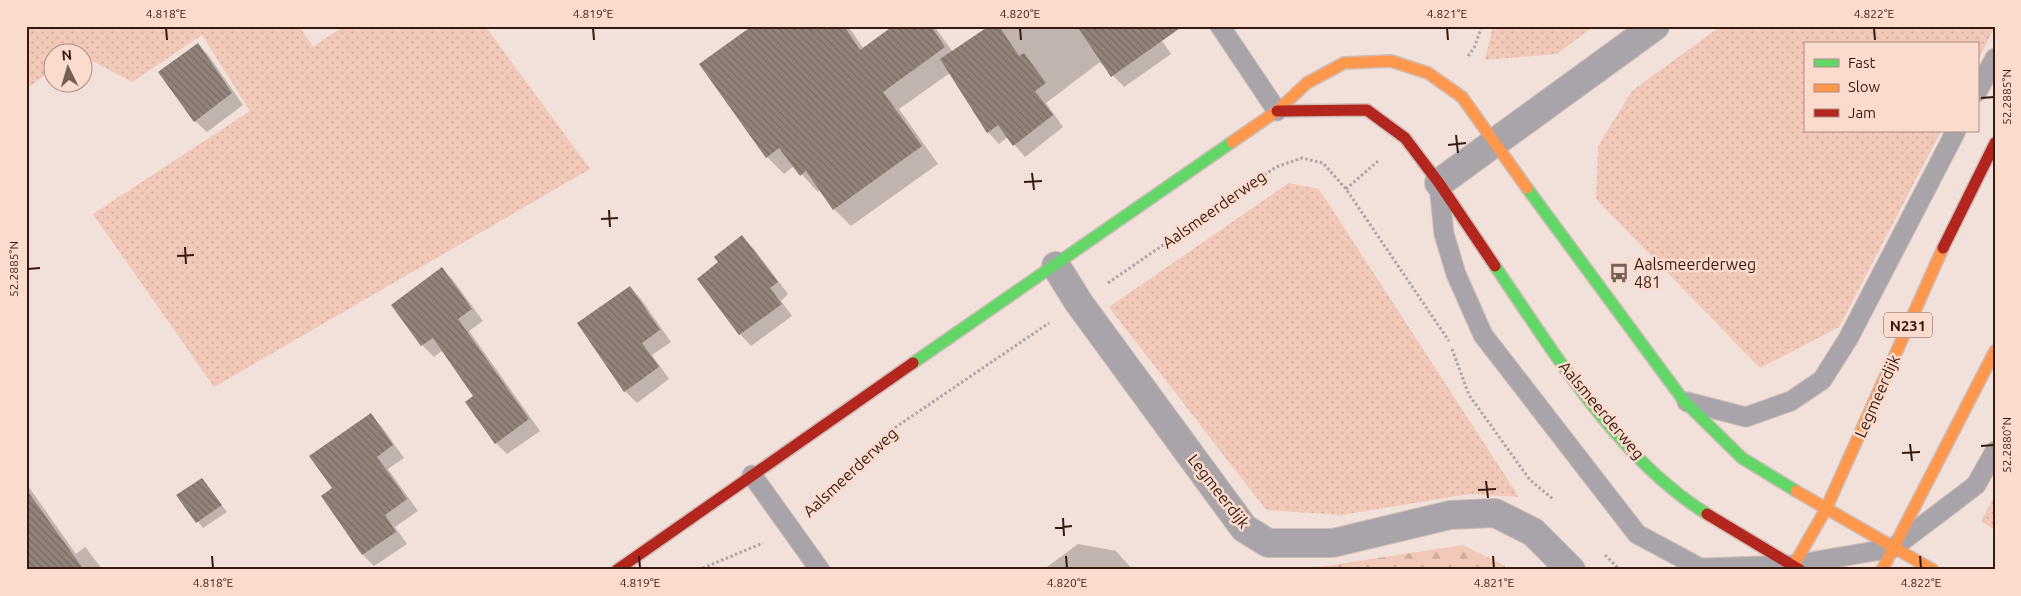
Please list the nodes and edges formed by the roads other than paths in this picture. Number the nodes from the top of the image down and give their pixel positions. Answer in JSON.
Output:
{"nodes":[{"id":1,"x":1220,"y":26,"type":"edge"},
{"id":2,"x":1655,"y":26,"type":"edge"},
{"id":3,"x":1995,"y":58,"type":"edge"},
{"id":4,"x":1978,"y":90,"type":"edge"},
{"id":5,"x":1277,"y":111,"type":"junction"},
{"id":6,"x":1955,"y":132,"type":"edge"},
{"id":7,"x":1493,"y":143,"type":"junction"},
{"id":8,"x":1995,"y":143,"type":"edge"},
{"id":9,"x":1439,"y":183,"type":"junction"},
{"id":10,"x":1056,"y":266,"type":"junction"},
{"id":11,"x":1995,"y":351,"type":"edge"},
{"id":12,"x":1684,"y":401,"type":"junction"},
{"id":13,"x":1995,"y":451,"type":"edge"},
{"id":14,"x":752,"y":475,"type":"junction"},
{"id":15,"x":1826,"y":510,"type":"junction"},
{"id":16,"x":1893,"y":548,"type":"junction"},
{"id":17,"x":1795,"y":568,"type":"edge"},
{"id":18,"x":1703,"y":569,"type":"edge"},
{"id":19,"x":617,"y":570,"type":"edge"},
{"id":20,"x":820,"y":570,"type":"edge"},
{"id":21,"x":1571,"y":570,"type":"edge"},
{"id":22,"x":1882,"y":570,"type":"edge"},
{"id":23,"x":1933,"y":570,"type":"edge"}],
"edges":[{"from":1,"to":5,"type":"lane"},
{"from":2,"to":7,"type":"street"},
{"from":3,"to":4,"type":"lane"},
{"from":5,"to":7,"type":"street"},
{"from":5,"to":9,"type":"street","name":"Aalsmeerderweg"},
{"from":5,"to":10,"type":"street"},
{"from":6,"to":12,"type":"lane"},
{"from":7,"to":9,"type":"street"},
{"from":7,"to":12,"type":"street"},
{"from":8,"to":15,"type":"street","name":"Legmeerdijk","number":"N231"},
{"from":9,"to":17,"type":"street","name":"Aalsmeerderweg"},
{"from":9,"to":18,"type":"lane"},
{"from":10,"to":14,"type":"street"},
{"from":10,"to":21,"type":"street","name":"Legmeerdijk"},
{"from":11,"to":16,"type":"street"},
{"from":12,"to":15,"type":"street"},
{"from":13,"to":16,"type":"lane"},
{"from":14,"to":19,"type":"street"},
{"from":14,"to":20,"type":"lane"},
{"from":15,"to":16,"type":"street"},
{"from":15,"to":17,"type":"street","name":"Legmeerdijk","number":"N231"},
{"from":16,"to":17,"type":"lane"},
{"from":16,"to":22,"type":"street"},
{"from":16,"to":23,"type":"street"},
{"from":17,"to":18,"type":"lane"}]}
